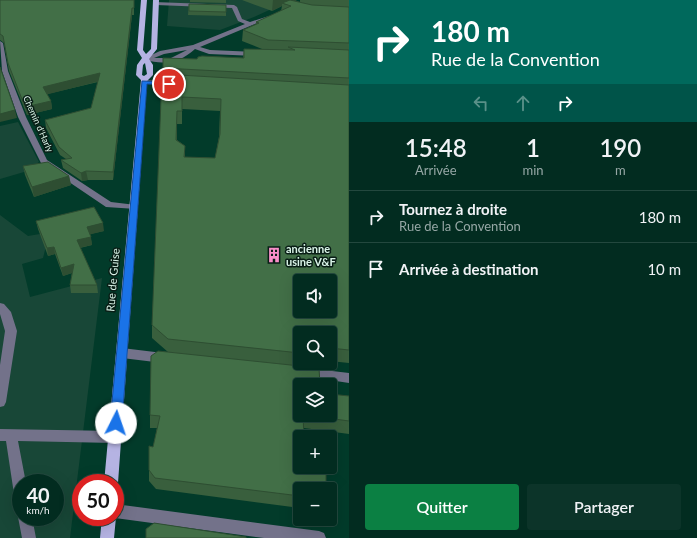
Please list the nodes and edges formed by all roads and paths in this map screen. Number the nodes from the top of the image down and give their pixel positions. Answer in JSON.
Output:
{"nodes":[{"id":1,"x":144,"y":0,"type":"edge"},
{"id":2,"x":156,"y":1,"type":"edge"},
{"id":3,"x":276,"y":13,"type":"edge"},
{"id":4,"x":250,"y":24,"type":"junction"},
{"id":5,"x":0,"y":43,"type":"edge"},
{"id":6,"x":194,"y":47,"type":"junction"},
{"id":7,"x":263,"y":54,"type":"edge"},
{"id":8,"x":147,"y":59,"type":"junction"},
{"id":9,"x":3,"y":72,"type":"edge"},
{"id":10,"x":144,"y":81,"type":"junction"},
{"id":11,"x":185,"y":84,"type":"edge"},
{"id":12,"x":133,"y":207,"type":"junction"},
{"id":13,"x":0,"y":306,"type":"edge"},
{"id":14,"x":122,"y":353,"type":"junction"},
{"id":15,"x":171,"y":358,"type":"edge"},
{"id":16,"x":295,"y":372,"type":"edge"},
{"id":17,"x":349,"y":378,"type":"edge"},
{"id":18,"x":0,"y":402,"type":"edge"},
{"id":19,"x":5,"y":435,"type":"edge"},
{"id":20,"x":115,"y":437,"type":"junction"},
{"id":21,"x":16,"y":474,"type":"edge"},
{"id":22,"x":112,"y":474,"type":"edge"},
{"id":23,"x":124,"y":512,"type":"edge"},
{"id":24,"x":27,"y":526,"type":"edge"},
{"id":25,"x":108,"y":526,"type":"edge"},
{"id":26,"x":29,"y":538,"type":"edge"},
{"id":27,"x":107,"y":538,"type":"edge"},
{"id":28,"x":319,"y":538,"type":"edge"}],
"edges":[{"from":1,"to":8,"type":"main road","name":"Rue de Guise"},
{"from":2,"to":4,"type":"street"},
{"from":2,"to":8,"type":"main road","name":"Rue de Guise"},
{"from":3,"to":4,"type":"street"},
{"from":4,"to":6,"type":"street"},
{"from":5,"to":9,"type":"street","name":"Chemin d'Harly"},
{"from":6,"to":7,"type":"street"},
{"from":6,"to":8,"type":"street"},
{"from":6,"to":8,"type":"street"},
{"from":8,"to":10,"type":"main road","name":"Rue de Guise"},
{"from":8,"to":10,"type":"main road","name":"Rue de Guise"},
{"from":9,"to":12,"type":"street","name":"Chemin d'Harly"},
{"from":10,"to":11,"type":"street"},
{"from":10,"to":12,"type":"main road","name":"Rue de Guise"},
{"from":12,"to":14,"type":"main road","name":"Rue de Guise"},
{"from":13,"to":18,"type":"street"},
{"from":14,"to":15,"type":"street"},
{"from":14,"to":20,"type":"main road","name":"Rue de Guise"},
{"from":16,"to":17,"type":"street"},
{"from":19,"to":20,"type":"street"},
{"from":19,"to":21,"type":"street"},
{"from":20,"to":22,"type":"main road","name":"Rue de Guise"},
{"from":23,"to":28,"type":"street"},
{"from":24,"to":26,"type":"street"},
{"from":25,"to":27,"type":"main road"}]}
